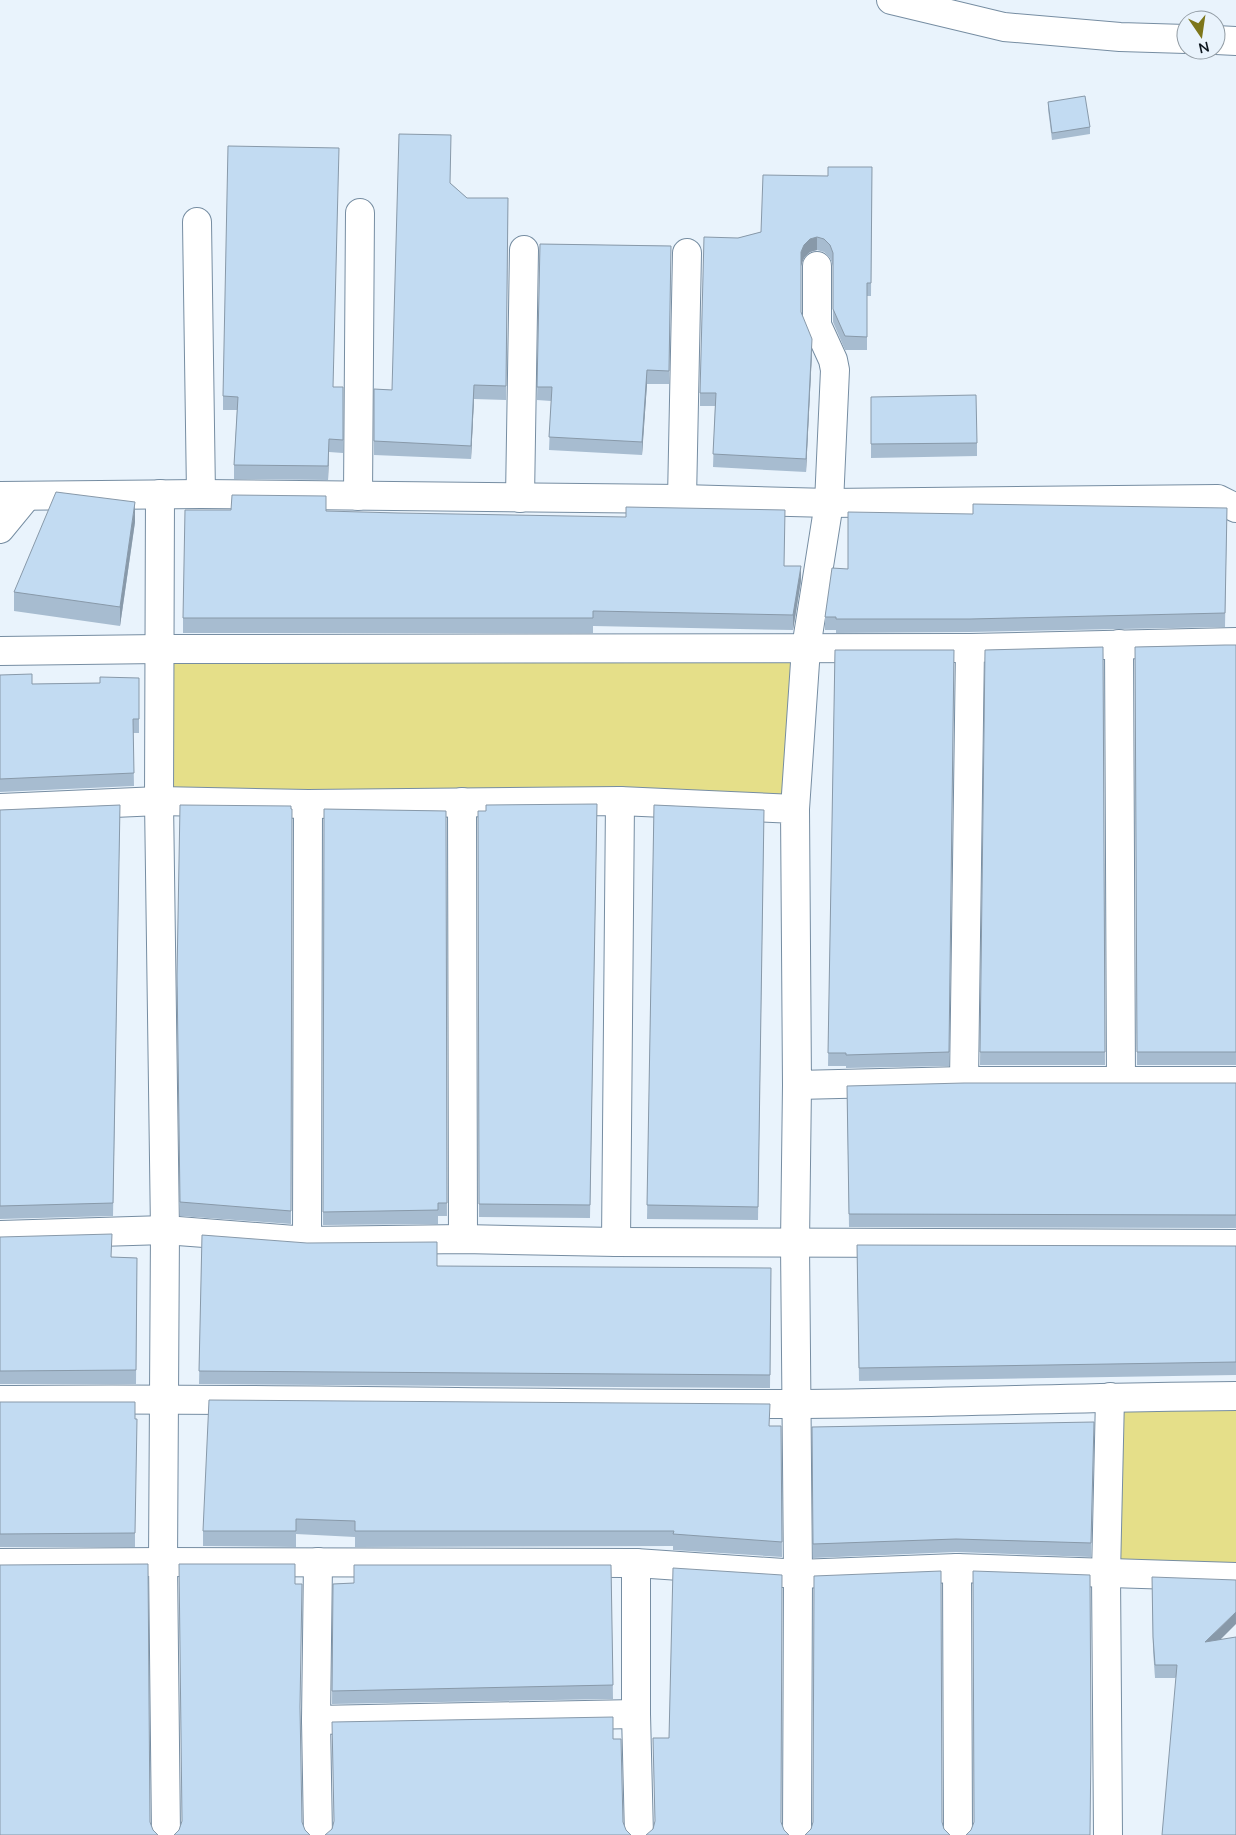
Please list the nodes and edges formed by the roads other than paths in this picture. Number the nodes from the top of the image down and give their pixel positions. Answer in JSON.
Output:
{"nodes":[{"id":1,"x":891,"y":0,"type":"edge"},
{"id":2,"x":1176,"y":39,"type":"edge"},
{"id":3,"x":360,"y":213,"type":"dead end"},
{"id":4,"x":197,"y":222,"type":"dead end"},
{"id":5,"x":524,"y":250,"type":"dead end"},
{"id":6,"x":686,"y":253,"type":"dead end"},
{"id":7,"x":817,"y":266,"type":"dead end"},
{"id":8,"x":160,"y":494,"type":"junction"},
{"id":9,"x":201,"y":494,"type":"junction"},
{"id":10,"x":15,"y":496,"type":"edge"},
{"id":11,"x":358,"y":496,"type":"junction"},
{"id":12,"x":520,"y":498,"type":"junction"},
{"id":13,"x":682,"y":499,"type":"junction"},
{"id":14,"x":829,"y":503,"type":"junction"},
{"id":15,"x":1236,"y":508,"type":"edge"},
{"id":16,"x":0,"y":529,"type":"edge"},
{"id":17,"x":1236,"y":642,"type":"edge"},
{"id":18,"x":1118,"y":644,"type":"junction"},
{"id":19,"x":158,"y":648,"type":"junction"},
{"id":20,"x":806,"y":648,"type":"junction"},
{"id":21,"x":970,"y":648,"type":"junction"},
{"id":22,"x":0,"y":650,"type":"edge"},
{"id":23,"x":159,"y":801,"type":"junction"},
{"id":24,"x":620,"y":801,"type":"junction"},
{"id":25,"x":462,"y":802,"type":"junction"},
{"id":26,"x":308,"y":804,"type":"junction"},
{"id":27,"x":0,"y":808,"type":"edge"},
{"id":28,"x":795,"y":809,"type":"junction"},
{"id":29,"x":964,"y":1081,"type":"junction"},
{"id":30,"x":1236,"y":1081,"type":"edge"},
{"id":31,"x":1121,"y":1082,"type":"junction"},
{"id":32,"x":797,"y":1085,"type":"junction"},
{"id":33,"x":165,"y":1230,"type":"junction"},
{"id":34,"x":0,"y":1235,"type":"edge"},
{"id":35,"x":463,"y":1239,"type":"junction"},
{"id":36,"x":307,"y":1242,"type":"junction"},
{"id":37,"x":616,"y":1242,"type":"junction"},
{"id":38,"x":795,"y":1243,"type":"junction"},
{"id":39,"x":1236,"y":1244,"type":"edge"},
{"id":40,"x":1236,"y":1396,"type":"edge"},
{"id":41,"x":1110,"y":1397,"type":"junction"},
{"id":42,"x":164,"y":1398,"type":"junction"},
{"id":43,"x":0,"y":1400,"type":"edge"},
{"id":44,"x":796,"y":1404,"type":"junction"},
{"id":45,"x":163,"y":1562,"type":"junction"},
{"id":46,"x":318,"y":1562,"type":"junction"},
{"id":47,"x":0,"y":1563,"type":"edge"},
{"id":48,"x":636,"y":1563,"type":"junction"},
{"id":49,"x":957,"y":1568,"type":"junction"},
{"id":50,"x":798,"y":1574,"type":"junction"},
{"id":51,"x":1106,"y":1574,"type":"junction"},
{"id":52,"x":1236,"y":1577,"type":"edge"},
{"id":53,"x":636,"y":1714,"type":"junction"},
{"id":54,"x":316,"y":1720,"type":"junction"},
{"id":55,"x":166,"y":1835,"type":"edge"},
{"id":56,"x":318,"y":1835,"type":"edge"},
{"id":57,"x":639,"y":1835,"type":"edge"},
{"id":58,"x":798,"y":1835,"type":"edge"},
{"id":59,"x":958,"y":1835,"type":"edge"},
{"id":60,"x":1108,"y":1835,"type":"edge"}],
"edges":[{"from":1,"to":2,"type":"street"},
{"from":3,"to":11,"type":"street"},
{"from":4,"to":9,"type":"street"},
{"from":5,"to":12,"type":"street"},
{"from":6,"to":13,"type":"street"},
{"from":7,"to":14,"type":"street"},
{"from":8,"to":9,"type":"street"},
{"from":8,"to":10,"type":"street"},
{"from":8,"to":19,"type":"street"},
{"from":9,"to":11,"type":"street"},
{"from":10,"to":16,"type":"street"},
{"from":11,"to":12,"type":"street"},
{"from":12,"to":13,"type":"street"},
{"from":13,"to":14,"type":"street"},
{"from":14,"to":15,"type":"street"},
{"from":14,"to":20,"type":"street"},
{"from":17,"to":18,"type":"street"},
{"from":18,"to":21,"type":"street"},
{"from":18,"to":31,"type":"street"},
{"from":19,"to":20,"type":"street"},
{"from":19,"to":22,"type":"street"},
{"from":19,"to":23,"type":"street"},
{"from":20,"to":21,"type":"street"},
{"from":20,"to":28,"type":"street"},
{"from":21,"to":29,"type":"street"},
{"from":23,"to":26,"type":"street"},
{"from":23,"to":27,"type":"street"},
{"from":23,"to":33,"type":"street"},
{"from":24,"to":25,"type":"street"},
{"from":24,"to":28,"type":"street"},
{"from":24,"to":37,"type":"street"},
{"from":25,"to":26,"type":"street"},
{"from":25,"to":35,"type":"street"},
{"from":26,"to":36,"type":"street"},
{"from":28,"to":32,"type":"street"},
{"from":29,"to":31,"type":"street"},
{"from":29,"to":32,"type":"street"},
{"from":30,"to":31,"type":"street"},
{"from":32,"to":38,"type":"street"},
{"from":33,"to":34,"type":"street"},
{"from":33,"to":36,"type":"street"},
{"from":33,"to":42,"type":"street"},
{"from":35,"to":36,"type":"street"},
{"from":35,"to":37,"type":"street"},
{"from":37,"to":38,"type":"street"},
{"from":38,"to":39,"type":"street"},
{"from":38,"to":44,"type":"street"},
{"from":40,"to":41,"type":"street"},
{"from":41,"to":44,"type":"street"},
{"from":41,"to":51,"type":"street"},
{"from":42,"to":43,"type":"street"},
{"from":42,"to":44,"type":"street"},
{"from":42,"to":45,"type":"street"},
{"from":44,"to":50,"type":"street"},
{"from":45,"to":46,"type":"street"},
{"from":45,"to":47,"type":"street"},
{"from":45,"to":55,"type":"street"},
{"from":46,"to":48,"type":"street"},
{"from":46,"to":54,"type":"street"},
{"from":48,"to":50,"type":"street"},
{"from":48,"to":53,"type":"street"},
{"from":49,"to":50,"type":"street"},
{"from":49,"to":51,"type":"street"},
{"from":49,"to":59,"type":"street"},
{"from":50,"to":58,"type":"street"},
{"from":51,"to":52,"type":"street"},
{"from":51,"to":60,"type":"street"},
{"from":53,"to":54,"type":"street"},
{"from":53,"to":57,"type":"street"},
{"from":54,"to":56,"type":"street"}]}
